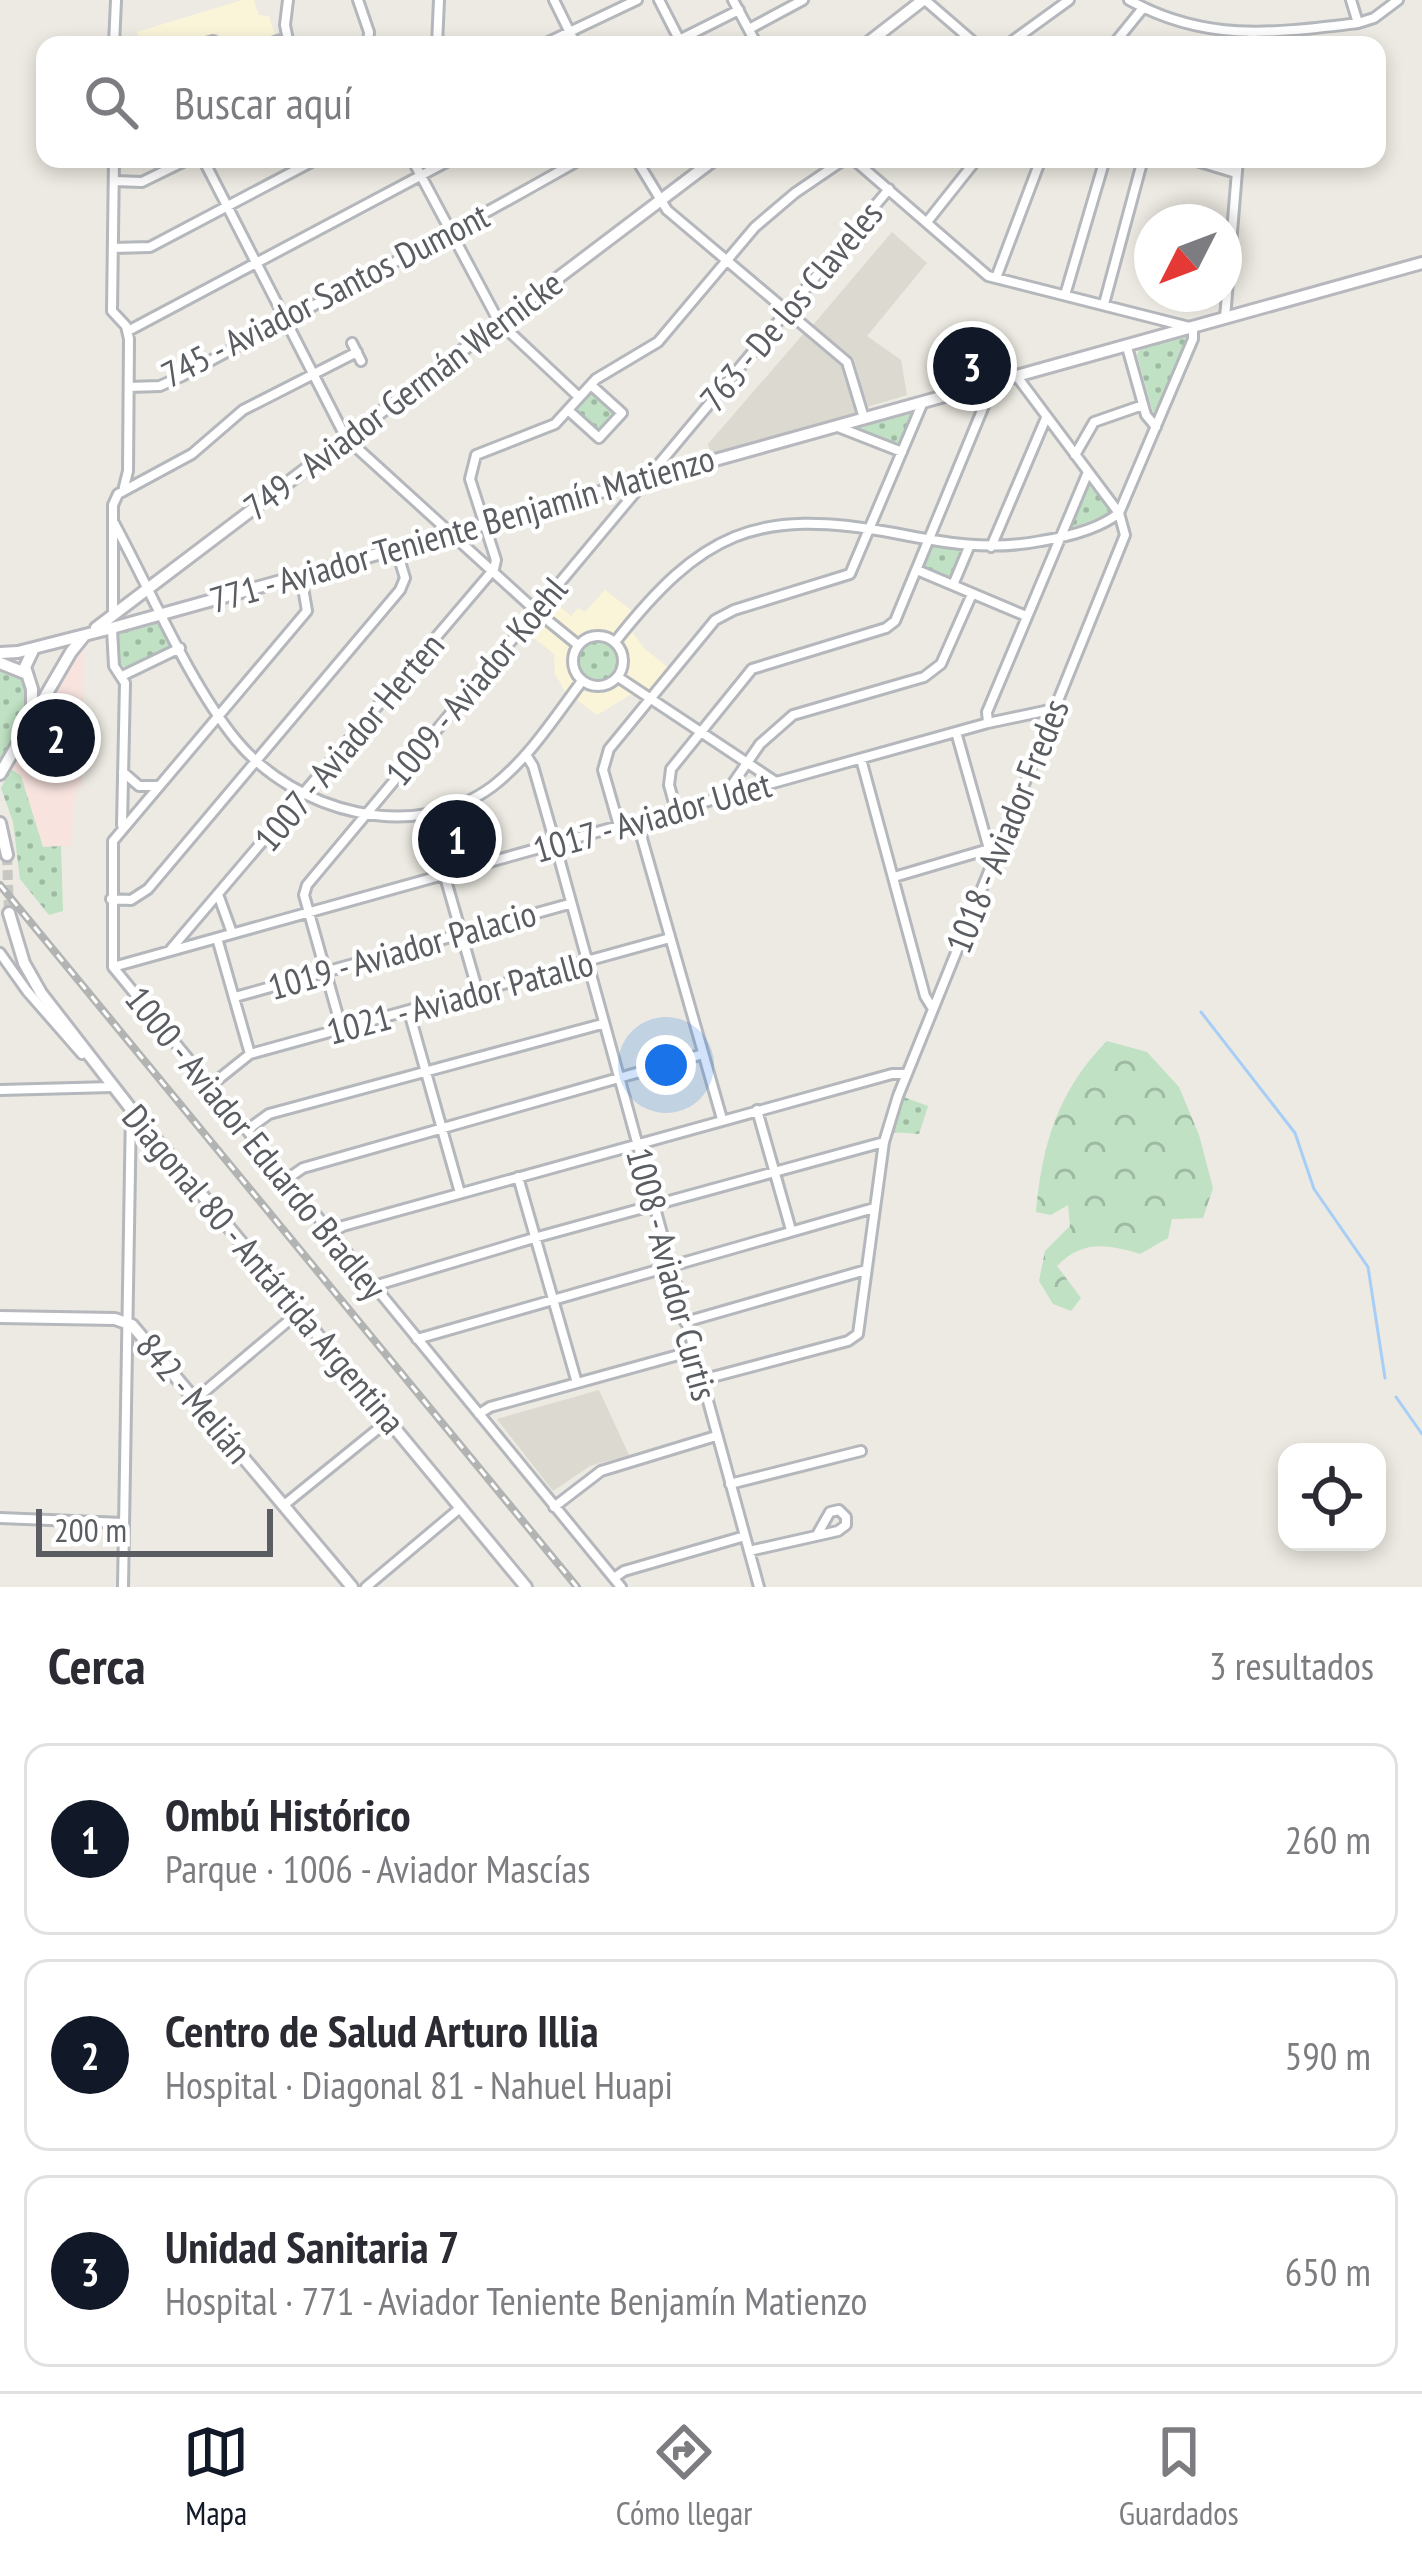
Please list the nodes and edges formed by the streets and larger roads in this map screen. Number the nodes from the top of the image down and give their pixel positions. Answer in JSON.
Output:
{"nodes":[{"id":1,"x":116,"y":0,"type":"edge"},
{"id":2,"x":288,"y":0,"type":"edge"},
{"id":3,"x":358,"y":0,"type":"edge"},
{"id":4,"x":440,"y":0,"type":"edge"},
{"id":5,"x":554,"y":0,"type":"edge"},
{"id":6,"x":637,"y":0,"type":"edge"},
{"id":7,"x":659,"y":0,"type":"edge"},
{"id":8,"x":733,"y":0,"type":"edge"},
{"id":9,"x":803,"y":0,"type":"edge"},
{"id":10,"x":924,"y":0,"type":"edge"},
{"id":11,"x":1069,"y":0,"type":"edge"},
{"id":12,"x":1129,"y":0,"type":"edge"},
{"id":13,"x":1351,"y":0,"type":"edge"},
{"id":14,"x":1398,"y":0,"type":"edge"},
{"id":15,"x":1143,"y":8,"type":"junction"},
{"id":16,"x":739,"y":10,"type":"junction"},
{"id":17,"x":1358,"y":23,"type":"junction"},
{"id":18,"x":749,"y":29,"type":"junction"},
{"id":19,"x":569,"y":32,"type":"junction"},
{"id":20,"x":1252,"y":33,"type":"junction"},
{"id":21,"x":114,"y":36,"type":"edge"},
{"id":22,"x":288,"y":36,"type":"edge"},
{"id":23,"x":367,"y":36,"type":"edge"},
{"id":24,"x":438,"y":36,"type":"edge"},
{"id":25,"x":561,"y":36,"type":"edge"},
{"id":26,"x":571,"y":36,"type":"edge"},
{"id":27,"x":674,"y":36,"type":"edge"},
{"id":28,"x":690,"y":36,"type":"edge"},
{"id":29,"x":752,"y":36,"type":"edge"},
{"id":30,"x":877,"y":36,"type":"edge"},
{"id":31,"x":966,"y":36,"type":"edge"},
{"id":32,"x":1019,"y":36,"type":"edge"},
{"id":33,"x":1120,"y":36,"type":"edge"},
{"id":34,"x":1252,"y":36,"type":"edge"},
{"id":35,"x":115,"y":168,"type":"edge"},
{"id":36,"x":171,"y":168,"type":"edge"},
{"id":37,"x":208,"y":168,"type":"edge"},
{"id":38,"x":289,"y":168,"type":"edge"},
{"id":39,"x":417,"y":168,"type":"edge"},
{"id":40,"x":436,"y":168,"type":"edge"},
{"id":41,"x":565,"y":168,"type":"edge"},
{"id":42,"x":641,"y":168,"type":"edge"},
{"id":43,"x":703,"y":168,"type":"edge"},
{"id":44,"x":842,"y":168,"type":"edge"},
{"id":45,"x":864,"y":168,"type":"edge"},
{"id":46,"x":970,"y":168,"type":"edge"},
{"id":47,"x":1038,"y":168,"type":"edge"},
{"id":48,"x":1102,"y":168,"type":"edge"},
{"id":49,"x":1141,"y":168,"type":"edge"},
{"id":50,"x":1220,"y":168,"type":"edge"},
{"id":51,"x":1237,"y":168,"type":"edge"},
{"id":52,"x":1237,"y":173,"type":"junction"},
{"id":53,"x":421,"y":176,"type":"junction"},
{"id":54,"x":114,"y":181,"type":"junction"},
{"id":55,"x":889,"y":189,"type":"junction"},
{"id":56,"x":660,"y":201,"type":"junction"},
{"id":57,"x":227,"y":206,"type":"junction"},
{"id":58,"x":926,"y":222,"type":"junction"},
{"id":59,"x":451,"y":234,"type":"junction"},
{"id":60,"x":113,"y":248,"type":"junction"},
{"id":61,"x":726,"y":259,"type":"junction"},
{"id":62,"x":256,"y":262,"type":"junction"},
{"id":63,"x":1422,"y":263,"type":"edge"},
{"id":64,"x":996,"y":278,"type":"junction"},
{"id":65,"x":1065,"y":295,"type":"junction"},
{"id":66,"x":1104,"y":304,"type":"junction"},
{"id":67,"x":786,"y":311,"type":"junction"},
{"id":68,"x":1225,"y":318,"type":"junction"},
{"id":69,"x":286,"y":320,"type":"junction"},
{"id":70,"x":499,"y":322,"type":"junction"},
{"id":71,"x":1193,"y":328,"type":"junction"},
{"id":72,"x":128,"y":331,"type":"junction"},
{"id":73,"x":1127,"y":347,"type":"junction"},
{"id":74,"x":357,"y":352,"type":"dead end"},
{"id":75,"x":313,"y":374,"type":"junction"},
{"id":76,"x":1018,"y":378,"type":"junction"},
{"id":77,"x":591,"y":385,"type":"junction"},
{"id":78,"x":988,"y":386,"type":"junction"},
{"id":79,"x":129,"y":387,"type":"junction"},
{"id":80,"x":579,"y":397,"type":"junction"},
{"id":81,"x":923,"y":402,"type":"junction"},
{"id":82,"x":1143,"y":405,"type":"junction"},
{"id":83,"x":568,"y":410,"type":"junction"},
{"id":84,"x":864,"y":418,"type":"junction"},
{"id":85,"x":1046,"y":418,"type":"junction"},
{"id":86,"x":837,"y":426,"type":"junction"},
{"id":87,"x":1156,"y":427,"type":"junction"},
{"id":88,"x":346,"y":438,"type":"junction"},
{"id":89,"x":902,"y":452,"type":"junction"},
{"id":90,"x":1076,"y":455,"type":"junction"},
{"id":91,"x":1088,"y":472,"type":"junction"},
{"id":92,"x":646,"y":478,"type":"junction"},
{"id":93,"x":123,"y":490,"type":"junction"},
{"id":94,"x":1119,"y":513,"type":"junction"},
{"id":95,"x":114,"y":523,"type":"junction"},
{"id":96,"x":484,"y":523,"type":"junction"},
{"id":97,"x":871,"y":529,"type":"junction"},
{"id":98,"x":448,"y":533,"type":"junction"},
{"id":99,"x":1058,"y":538,"type":"junction"},
{"id":100,"x":930,"y":540,"type":"junction"},
{"id":101,"x":969,"y":547,"type":"junction"},
{"id":102,"x":991,"y":547,"type":"junction"},
{"id":103,"x":396,"y":548,"type":"junction"},
{"id":104,"x":917,"y":570,"type":"junction"},
{"id":105,"x":492,"y":572,"type":"junction"},
{"id":106,"x":301,"y":576,"type":"junction"},
{"id":107,"x":953,"y":585,"type":"junction"},
{"id":108,"x":148,"y":589,"type":"junction"},
{"id":109,"x":972,"y":594,"type":"junction"},
{"id":110,"x":535,"y":610,"type":"junction"},
{"id":111,"x":161,"y":613,"type":"junction"},
{"id":112,"x":1026,"y":616,"type":"junction"},
{"id":113,"x":112,"y":621,"type":"junction"},
{"id":114,"x":89,"y":632,"type":"junction"},
{"id":115,"x":615,"y":642,"type":"junction"},
{"id":116,"x":48,"y":644,"type":"junction"},
{"id":117,"x":578,"y":645,"type":"junction"},
{"id":118,"x":34,"y":648,"type":"junction"},
{"id":119,"x":180,"y":648,"type":"junction"},
{"id":120,"x":0,"y":652,"type":"edge"},
{"id":121,"x":0,"y":663,"type":"edge"},
{"id":122,"x":64,"y":664,"type":"junction"},
{"id":123,"x":124,"y":675,"type":"junction"},
{"id":124,"x":27,"y":676,"type":"junction"},
{"id":125,"x":56,"y":677,"type":"junction"},
{"id":126,"x":618,"y":677,"type":"junction"},
{"id":127,"x":582,"y":681,"type":"junction"},
{"id":128,"x":649,"y":699,"type":"junction"},
{"id":129,"x":1054,"y":709,"type":"junction"},
{"id":130,"x":218,"y":715,"type":"junction"},
{"id":131,"x":988,"y":723,"type":"junction"},
{"id":132,"x":29,"y":724,"type":"junction"},
{"id":133,"x":699,"y":731,"type":"junction"},
{"id":134,"x":956,"y":732,"type":"junction"},
{"id":135,"x":526,"y":754,"type":"junction"},
{"id":136,"x":861,"y":759,"type":"junction"},
{"id":137,"x":256,"y":761,"type":"junction"},
{"id":138,"x":746,"y":762,"type":"junction"},
{"id":139,"x":122,"y":771,"type":"junction"},
{"id":140,"x":0,"y":773,"type":"edge"},
{"id":141,"x":776,"y":782,"type":"junction"},
{"id":142,"x":157,"y":786,"type":"junction"},
{"id":143,"x":304,"y":794,"type":"junction"},
{"id":144,"x":724,"y":797,"type":"junction"},
{"id":145,"x":465,"y":802,"type":"junction"},
{"id":146,"x":676,"y":810,"type":"junction"},
{"id":147,"x":365,"y":814,"type":"junction"},
{"id":148,"x":428,"y":814,"type":"junction"},
{"id":149,"x":637,"y":821,"type":"junction"},
{"id":150,"x":0,"y":823,"type":"edge"},
{"id":151,"x":619,"y":826,"type":"junction"},
{"id":152,"x":122,"y":829,"type":"junction"},
{"id":153,"x":554,"y":844,"type":"junction"},
{"id":154,"x":992,"y":850,"type":"junction"},
{"id":155,"x":7,"y":855,"type":"dead end"},
{"id":156,"x":484,"y":864,"type":"junction"},
{"id":157,"x":445,"y":875,"type":"junction"},
{"id":158,"x":894,"y":877,"type":"junction"},
{"id":159,"x":218,"y":896,"type":"junction"},
{"id":160,"x":111,"y":899,"type":"junction"},
{"id":161,"x":569,"y":904,"type":"junction"},
{"id":162,"x":308,"y":912,"type":"junction"},
{"id":163,"x":10,"y":914,"type":"dead end"},
{"id":164,"x":232,"y":933,"type":"junction"},
{"id":165,"x":462,"y":934,"type":"junction"},
{"id":166,"x":217,"y":938,"type":"junction"},
{"id":167,"x":670,"y":938,"type":"junction"},
{"id":168,"x":171,"y":950,"type":"junction"},
{"id":169,"x":0,"y":952,"type":"edge"},
{"id":170,"x":585,"y":962,"type":"junction"},
{"id":171,"x":112,"y":967,"type":"junction"},
{"id":172,"x":325,"y":972,"type":"junction"},
{"id":173,"x":478,"y":992,"type":"junction"},
{"id":174,"x":235,"y":997,"type":"junction"},
{"id":175,"x":933,"y":1009,"type":"junction"},
{"id":176,"x":409,"y":1012,"type":"junction"},
{"id":177,"x":602,"y":1024,"type":"junction"},
{"id":178,"x":342,"y":1030,"type":"junction"},
{"id":179,"x":250,"y":1054,"type":"junction"},
{"id":180,"x":704,"y":1054,"type":"junction"},
{"id":181,"x":426,"y":1073,"type":"junction"},
{"id":182,"x":906,"y":1074,"type":"junction"},
{"id":183,"x":617,"y":1079,"type":"junction"},
{"id":184,"x":110,"y":1082,"type":"junction"},
{"id":185,"x":210,"y":1086,"type":"junction"},
{"id":186,"x":0,"y":1090,"type":"edge"},
{"id":187,"x":130,"y":1109,"type":"junction"},
{"id":188,"x":757,"y":1110,"type":"junction"},
{"id":189,"x":722,"y":1119,"type":"junction"},
{"id":190,"x":441,"y":1129,"type":"junction"},
{"id":191,"x":247,"y":1130,"type":"junction"},
{"id":192,"x":884,"y":1142,"type":"junction"},
{"id":193,"x":636,"y":1144,"type":"junction"},
{"id":194,"x":774,"y":1171,"type":"junction"},
{"id":195,"x":518,"y":1177,"type":"junction"},
{"id":196,"x":287,"y":1179,"type":"junction"},
{"id":197,"x":460,"y":1193,"type":"junction"},
{"id":198,"x":653,"y":1205,"type":"junction"},
{"id":199,"x":874,"y":1208,"type":"junction"},
{"id":200,"x":791,"y":1230,"type":"junction"},
{"id":201,"x":332,"y":1233,"type":"junction"},
{"id":202,"x":534,"y":1238,"type":"junction"},
{"id":203,"x":669,"y":1264,"type":"junction"},
{"id":204,"x":866,"y":1270,"type":"junction"},
{"id":205,"x":374,"y":1286,"type":"junction"},
{"id":206,"x":550,"y":1298,"type":"junction"},
{"id":207,"x":299,"y":1312,"type":"junction"},
{"id":208,"x":0,"y":1317,"type":"edge"},
{"id":209,"x":126,"y":1321,"type":"junction"},
{"id":210,"x":685,"y":1322,"type":"junction"},
{"id":211,"x":417,"y":1339,"type":"junction"},
{"id":212,"x":693,"y":1351,"type":"junction"},
{"id":213,"x":700,"y":1380,"type":"junction"},
{"id":214,"x":577,"y":1383,"type":"junction"},
{"id":215,"x":197,"y":1398,"type":"junction"},
{"id":216,"x":479,"y":1414,"type":"junction"},
{"id":217,"x":388,"y":1420,"type":"junction"},
{"id":218,"x":716,"y":1436,"type":"junction"},
{"id":219,"x":861,"y":1450,"type":"dead end"},
{"id":220,"x":730,"y":1484,"type":"junction"},
{"id":221,"x":284,"y":1505,"type":"junction"},
{"id":222,"x":554,"y":1507,"type":"junction"},
{"id":223,"x":460,"y":1508,"type":"junction"},
{"id":224,"x":0,"y":1518,"type":"edge"},
{"id":225,"x":123,"y":1522,"type":"junction"},
{"id":226,"x":818,"y":1532,"type":"dead end"},
{"id":227,"x":745,"y":1536,"type":"junction"},
{"id":228,"x":749,"y":1551,"type":"junction"},
{"id":229,"x":614,"y":1578,"type":"junction"},
{"id":230,"x":123,"y":1587,"type":"edge"},
{"id":231,"x":352,"y":1587,"type":"edge"},
{"id":232,"x":366,"y":1587,"type":"edge"},
{"id":233,"x":526,"y":1587,"type":"edge"},
{"id":234,"x":621,"y":1587,"type":"edge"},
{"id":235,"x":759,"y":1587,"type":"edge"}],
"edges":[{"from":1,"to":21,"type":"street"},
{"from":2,"to":22,"type":"street"},
{"from":3,"to":23,"type":"street"},
{"from":4,"to":24,"type":"street"},
{"from":5,"to":19,"type":"street"},
{"from":6,"to":19,"type":"street"},
{"from":7,"to":27,"type":"street"},
{"from":8,"to":16,"type":"street"},
{"from":9,"to":18,"type":"street"},
{"from":10,"to":30,"type":"street"},
{"from":10,"to":31,"type":"street"},
{"from":11,"to":32,"type":"street"},
{"from":12,"to":15,"type":"street"},
{"from":13,"to":17,"type":"street"},
{"from":14,"to":17,"type":"street"},
{"from":15,"to":20,"type":"street"},
{"from":15,"to":33,"type":"street"},
{"from":16,"to":18,"type":"street"},
{"from":16,"to":28,"type":"street"},
{"from":17,"to":20,"type":"street"},
{"from":18,"to":29,"type":"street"},
{"from":19,"to":25,"type":"street"},
{"from":19,"to":26,"type":"street"},
{"from":20,"to":34,"type":"street"},
{"from":35,"to":54,"type":"street"},
{"from":36,"to":54,"type":"street"},
{"from":37,"to":57,"type":"street"},
{"from":38,"to":57,"type":"street"},
{"from":39,"to":53,"type":"street"},
{"from":40,"to":53,"type":"street"},
{"from":41,"to":59,"type":"street","name":"745 - Aviador Santos Dumont"},
{"from":42,"to":56,"type":"street"},
{"from":43,"to":56,"type":"street","name":"749 - Aviador Germán Wernicke"},
{"from":44,"to":61,"type":"street"},
{"from":45,"to":55,"type":"street"},
{"from":46,"to":58,"type":"street","name":"763 - De los Claveles"},
{"from":47,"to":64,"type":"street"},
{"from":48,"to":65,"type":"street"},
{"from":49,"to":66,"type":"street"},
{"from":50,"to":52,"type":"street"},
{"from":51,"to":52,"type":"street"},
{"from":52,"to":68,"type":"street"},
{"from":53,"to":59,"type":"street"},
{"from":53,"to":62,"type":"street"},
{"from":54,"to":60,"type":"street"},
{"from":55,"to":58,"type":"street"},
{"from":55,"to":67,"type":"street","name":"763 - De los Claveles"},
{"from":56,"to":61,"type":"street"},
{"from":56,"to":70,"type":"street","name":"749 - Aviador Germán Wernicke"},
{"from":57,"to":60,"type":"street"},
{"from":57,"to":62,"type":"street"},
{"from":58,"to":64,"type":"street"},
{"from":59,"to":69,"type":"street","name":"745 - Aviador Santos Dumont"},
{"from":59,"to":70,"type":"street"},
{"from":60,"to":72,"type":"street"},
{"from":61,"to":67,"type":"street"},
{"from":61,"to":77,"type":"street"},
{"from":62,"to":69,"type":"street"},
{"from":62,"to":72,"type":"street"},
{"from":63,"to":68,"type":"street","name":"771 - Aviador Teniente Benjamín Matienzo"},
{"from":64,"to":65,"type":"street"},
{"from":65,"to":66,"type":"street"},
{"from":66,"to":71,"type":"street"},
{"from":67,"to":84,"type":"street"},
{"from":67,"to":92,"type":"street","name":"763 - De los Claveles"},
{"from":68,"to":71,"type":"street","name":"771 - Aviador Teniente Benjamín Matienzo"},
{"from":69,"to":75,"type":"street"},
{"from":69,"to":79,"type":"street","name":"745 - Aviador Santos Dumont"},
{"from":70,"to":80,"type":"street"},
{"from":70,"to":88,"type":"street","name":"749 - Aviador Germán Wernicke"},
{"from":71,"to":73,"type":"street","name":"771 - Aviador Teniente Benjamín Matienzo"},
{"from":71,"to":87,"type":"street","name":"1018 - Aviador Fredes"},
{"from":72,"to":79,"type":"street"},
{"from":73,"to":76,"type":"street","name":"771 - Aviador Teniente Benjamín Matienzo"},
{"from":73,"to":82,"type":"street"},
{"from":74,"to":75,"type":"street"},
{"from":75,"to":88,"type":"street"},
{"from":75,"to":93,"type":"street"},
{"from":76,"to":78,"type":"street","name":"771 - Aviador Teniente Benjamín Matienzo"},
{"from":76,"to":85,"type":"street"},
{"from":77,"to":80,"type":"street"},
{"from":77,"to":83,"type":"street"},
{"from":78,"to":81,"type":"street","name":"771 - Aviador Teniente Benjamín Matienzo"},
{"from":78,"to":100,"type":"street"},
{"from":79,"to":93,"type":"street"},
{"from":80,"to":83,"type":"street"},
{"from":81,"to":84,"type":"street","name":"771 - Aviador Teniente Benjamín Matienzo"},
{"from":81,"to":89,"type":"street"},
{"from":82,"to":87,"type":"street"},
{"from":82,"to":90,"type":"street"},
{"from":83,"to":96,"type":"street"},
{"from":84,"to":86,"type":"street","name":"771 - Aviador Teniente Benjamín Matienzo"},
{"from":85,"to":90,"type":"street"},
{"from":85,"to":102,"type":"street"},
{"from":86,"to":89,"type":"street"},
{"from":86,"to":92,"type":"street","name":"771 - Aviador Teniente Benjamín Matienzo"},
{"from":87,"to":94,"type":"street","name":"1018 - Aviador Fredes"},
{"from":88,"to":98,"type":"street"},
{"from":88,"to":108,"type":"street","name":"749 - Aviador Germán Wernicke"},
{"from":89,"to":97,"type":"street"},
{"from":90,"to":91,"type":"street"},
{"from":91,"to":94,"type":"street"},
{"from":91,"to":99,"type":"street"},
{"from":92,"to":96,"type":"street","name":"771 - Aviador Teniente Benjamín Matienzo"},
{"from":92,"to":110,"type":"street","name":"1009 - Aviador Koehl"},
{"from":93,"to":95,"type":"street","name":"1000 - Aviador Eduardo Bradley"},
{"from":94,"to":99,"type":"street"},
{"from":94,"to":129,"type":"street","name":"1018 - Aviador Fredes"},
{"from":95,"to":108,"type":"street"},
{"from":95,"to":113,"type":"street","name":"1000 - Aviador Eduardo Bradley"},
{"from":96,"to":98,"type":"street","name":"771 - Aviador Teniente Benjamín Matienzo"},
{"from":96,"to":105,"type":"street"},
{"from":97,"to":100,"type":"street"},
{"from":97,"to":115,"type":"street"},
{"from":97,"to":128,"type":"street"},
{"from":98,"to":103,"type":"street","name":"771 - Aviador Teniente Benjamín Matienzo"},
{"from":98,"to":105,"type":"street"},
{"from":99,"to":102,"type":"street"},
{"from":99,"to":112,"type":"street"},
{"from":100,"to":101,"type":"street"},
{"from":100,"to":104,"type":"street"},
{"from":101,"to":102,"type":"street"},
{"from":101,"to":107,"type":"street"},
{"from":103,"to":106,"type":"street","name":"771 - Aviador Teniente Benjamín Matienzo"},
{"from":103,"to":137,"type":"street"},
{"from":104,"to":107,"type":"street"},
{"from":104,"to":133,"type":"street"},
{"from":105,"to":110,"type":"street"},
{"from":105,"to":143,"type":"street","name":"1007 - Aviador Herten"},
{"from":106,"to":111,"type":"street","name":"771 - Aviador Teniente Benjamín Matienzo"},
{"from":106,"to":130,"type":"street"},
{"from":107,"to":109,"type":"street"},
{"from":108,"to":111,"type":"street"},
{"from":108,"to":113,"type":"street","name":"749 - Aviador Germán Wernicke"},
{"from":109,"to":112,"type":"street"},
{"from":109,"to":138,"type":"street"},
{"from":110,"to":117,"type":"street"},
{"from":110,"to":147,"type":"street","name":"1009 - Aviador Koehl"},
{"from":111,"to":113,"type":"street","name":"771 - Aviador Teniente Benjamín Matienzo"},
{"from":111,"to":119,"type":"street"},
{"from":112,"to":131,"type":"street"},
{"from":113,"to":114,"type":"street","name":"749 - Aviador Germán Wernicke"},
{"from":113,"to":123,"type":"street","name":"1000 - Aviador Eduardo Bradley"},
{"from":114,"to":116,"type":"street"},
{"from":114,"to":122,"type":"street"},
{"from":115,"to":117,"type":"street"},
{"from":115,"to":126,"type":"street"},
{"from":116,"to":118,"type":"street"},
{"from":116,"to":122,"type":"street"},
{"from":117,"to":127,"type":"street"},
{"from":118,"to":120,"type":"street"},
{"from":118,"to":124,"type":"street"},
{"from":119,"to":123,"type":"street"},
{"from":119,"to":130,"type":"street"},
{"from":121,"to":124,"type":"street"},
{"from":122,"to":125,"type":"street"},
{"from":123,"to":139,"type":"street","name":"1000 - Aviador Eduardo Bradley"},
{"from":124,"to":125,"type":"street"},
{"from":124,"to":132,"type":"street"},
{"from":125,"to":132,"type":"street"},
{"from":126,"to":127,"type":"street"},
{"from":126,"to":128,"type":"street"},
{"from":127,"to":135,"type":"street"},
{"from":128,"to":133,"type":"street"},
{"from":128,"to":151,"type":"street"},
{"from":129,"to":131,"type":"street","name":"1017 - Aviador Udet"},
{"from":129,"to":154,"type":"street","name":"1018 - Aviador Fredes"},
{"from":130,"to":137,"type":"street"},
{"from":130,"to":142,"type":"street"},
{"from":131,"to":134,"type":"street","name":"1017 - Aviador Udet"},
{"from":132,"to":140,"type":"street"},
{"from":133,"to":138,"type":"street"},
{"from":133,"to":146,"type":"street"},
{"from":134,"to":136,"type":"street","name":"1017 - Aviador Udet"},
{"from":134,"to":154,"type":"street"},
{"from":135,"to":145,"type":"street"},
{"from":135,"to":153,"type":"street","name":"1008 - Aviador Curtis"},
{"from":136,"to":141,"type":"street","name":"1017 - Aviador Udet"},
{"from":136,"to":158,"type":"street"},
{"from":137,"to":143,"type":"street"},
{"from":137,"to":160,"type":"street"},
{"from":138,"to":141,"type":"street"},
{"from":138,"to":144,"type":"street"},
{"from":139,"to":142,"type":"street"},
{"from":139,"to":152,"type":"street","name":"1000 - Aviador Eduardo Bradley"},
{"from":141,"to":144,"type":"street","name":"1017 - Aviador Udet"},
{"from":142,"to":152,"type":"street"},
{"from":143,"to":147,"type":"street"},
{"from":143,"to":159,"type":"street","name":"1007 - Aviador Herten"},
{"from":144,"to":146,"type":"street","name":"1017 - Aviador Udet"},
{"from":145,"to":148,"type":"street"},
{"from":145,"to":156,"type":"street"},
{"from":146,"to":149,"type":"street","name":"1017 - Aviador Udet"},
{"from":147,"to":148,"type":"street"},
{"from":147,"to":162,"type":"street","name":"1009 - Aviador Koehl"},
{"from":148,"to":157,"type":"street"},
{"from":149,"to":151,"type":"street","name":"1017 - Aviador Udet"},
{"from":149,"to":167,"type":"street"},
{"from":150,"to":155,"type":"street"},
{"from":151,"to":153,"type":"street","name":"1017 - Aviador Udet"},
{"from":152,"to":160,"type":"street","name":"1000 - Aviador Eduardo Bradley"},
{"from":153,"to":156,"type":"street","name":"1017 - Aviador Udet"},
{"from":153,"to":161,"type":"street","name":"1008 - Aviador Curtis"},
{"from":154,"to":158,"type":"street"},
{"from":154,"to":175,"type":"street","name":"1018 - Aviador Fredes"},
{"from":156,"to":157,"type":"street","name":"1017 - Aviador Udet"},
{"from":157,"to":162,"type":"street","name":"1017 - Aviador Udet"},
{"from":157,"to":165,"type":"street"},
{"from":158,"to":175,"type":"street"},
{"from":159,"to":164,"type":"street"},
{"from":159,"to":168,"type":"street","name":"1007 - Aviador Herten"},
{"from":160,"to":171,"type":"street","name":"1000 - Aviador Eduardo Bradley"},
{"from":161,"to":165,"type":"street","name":"1019 - Aviador Palacio"},
{"from":161,"to":170,"type":"street","name":"1008 - Aviador Curtis"},
{"from":162,"to":164,"type":"street","name":"1017 - Aviador Udet"},
{"from":162,"to":172,"type":"street"},
{"from":163,"to":184,"type":"street"},
{"from":164,"to":166,"type":"street","name":"1017 - Aviador Udet"},
{"from":165,"to":172,"type":"street","name":"1019 - Aviador Palacio"},
{"from":165,"to":173,"type":"street"},
{"from":166,"to":168,"type":"street","name":"1017 - Aviador Udet"},
{"from":166,"to":174,"type":"street"},
{"from":167,"to":170,"type":"street","name":"1021 - Aviador Patallo"},
{"from":167,"to":180,"type":"street"},
{"from":168,"to":171,"type":"street","name":"1017 - Aviador Udet"},
{"from":169,"to":184,"type":"street","name":"Diagonal 80 - Antártida Argentina"},
{"from":170,"to":173,"type":"street","name":"1021 - Aviador Patallo"},
{"from":170,"to":177,"type":"street","name":"1008 - Aviador Curtis"},
{"from":171,"to":185,"type":"street","name":"1000 - Aviador Eduardo Bradley"},
{"from":172,"to":174,"type":"street","name":"1019 - Aviador Palacio"},
{"from":172,"to":178,"type":"street"},
{"from":173,"to":176,"type":"street","name":"1021 - Aviador Patallo"},
{"from":174,"to":179,"type":"street"},
{"from":175,"to":182,"type":"street","name":"1018 - Aviador Fredes"},
{"from":176,"to":178,"type":"street","name":"1021 - Aviador Patallo"},
{"from":176,"to":181,"type":"street"},
{"from":177,"to":181,"type":"street"},
{"from":177,"to":183,"type":"street","name":"1008 - Aviador Curtis"},
{"from":178,"to":179,"type":"street","name":"1021 - Aviador Patallo"},
{"from":179,"to":185,"type":"street"},
{"from":180,"to":183,"type":"street"},
{"from":180,"to":189,"type":"street"},
{"from":181,"to":190,"type":"street"},
{"from":181,"to":191,"type":"street"},
{"from":182,"to":188,"type":"street"},
{"from":182,"to":192,"type":"street","name":"1018 - Aviador Fredes"},
{"from":183,"to":190,"type":"street"},
{"from":183,"to":193,"type":"street","name":"1008 - Aviador Curtis"},
{"from":184,"to":186,"type":"street"},
{"from":184,"to":187,"type":"street","name":"Diagonal 80 - Antártida Argentina"},
{"from":185,"to":191,"type":"street","name":"1000 - Aviador Eduardo Bradley"},
{"from":187,"to":207,"type":"street","name":"Diagonal 80 - Antártida Argentina"},
{"from":187,"to":209,"type":"street"},
{"from":188,"to":189,"type":"street"},
{"from":188,"to":194,"type":"street"},
{"from":189,"to":193,"type":"street"},
{"from":190,"to":196,"type":"street"},
{"from":190,"to":197,"type":"street"},
{"from":191,"to":196,"type":"street","name":"1000 - Aviador Eduardo Bradley"},
{"from":192,"to":194,"type":"street"},
{"from":192,"to":199,"type":"street","name":"1018 - Aviador Fredes"},
{"from":193,"to":195,"type":"street"},
{"from":193,"to":198,"type":"street","name":"1008 - Aviador Curtis"},
{"from":194,"to":198,"type":"street"},
{"from":194,"to":200,"type":"street"},
{"from":195,"to":197,"type":"street"},
{"from":195,"to":202,"type":"street"},
{"from":196,"to":201,"type":"street","name":"1000 - Aviador Eduardo Bradley"},
{"from":197,"to":201,"type":"street"},
{"from":198,"to":202,"type":"street"},
{"from":198,"to":203,"type":"street","name":"1008 - Aviador Curtis"},
{"from":199,"to":200,"type":"street"},
{"from":199,"to":204,"type":"street","name":"1018 - Aviador Fredes"},
{"from":200,"to":203,"type":"street"},
{"from":201,"to":205,"type":"street","name":"1000 - Aviador Eduardo Bradley"},
{"from":202,"to":205,"type":"street"},
{"from":202,"to":206,"type":"street"},
{"from":203,"to":206,"type":"street"},
{"from":203,"to":210,"type":"street","name":"1008 - Aviador Curtis"},
{"from":204,"to":210,"type":"street"},
{"from":204,"to":213,"type":"street","name":"1018 - Aviador Fredes"},
{"from":205,"to":211,"type":"street","name":"1000 - Aviador Eduardo Bradley"},
{"from":206,"to":211,"type":"street"},
{"from":206,"to":214,"type":"street"},
{"from":207,"to":215,"type":"street"},
{"from":207,"to":217,"type":"street","name":"Diagonal 80 - Antártida Argentina"},
{"from":208,"to":209,"type":"street"},
{"from":209,"to":215,"type":"street","name":"842 - Melián"},
{"from":209,"to":225,"type":"street"},
{"from":210,"to":212,"type":"street","name":"1008 - Aviador Curtis"},
{"from":211,"to":216,"type":"street","name":"1000 - Aviador Eduardo Bradley"},
{"from":212,"to":213,"type":"street","name":"1008 - Aviador Curtis"},
{"from":212,"to":214,"type":"street"},
{"from":213,"to":218,"type":"street","name":"1008 - Aviador Curtis"},
{"from":214,"to":216,"type":"street"},
{"from":215,"to":221,"type":"street","name":"842 - Melián"},
{"from":216,"to":222,"type":"street","name":"1000 - Aviador Eduardo Bradley"},
{"from":217,"to":221,"type":"street"},
{"from":217,"to":223,"type":"street","name":"Diagonal 80 - Antártida Argentina"},
{"from":218,"to":220,"type":"street","name":"1008 - Aviador Curtis"},
{"from":218,"to":222,"type":"street"},
{"from":219,"to":220,"type":"street"},
{"from":220,"to":227,"type":"street","name":"1008 - Aviador Curtis"},
{"from":221,"to":231,"type":"street","name":"842 - Melián"},
{"from":222,"to":229,"type":"street","name":"1000 - Aviador Eduardo Bradley"},
{"from":223,"to":232,"type":"street"},
{"from":223,"to":233,"type":"street","name":"Diagonal 80 - Antártida Argentina"},
{"from":224,"to":225,"type":"street"},
{"from":225,"to":230,"type":"street"},
{"from":226,"to":228,"type":"street"},
{"from":227,"to":228,"type":"street","name":"1008 - Aviador Curtis"},
{"from":227,"to":229,"type":"street"},
{"from":228,"to":235,"type":"street","name":"1008 - Aviador Curtis"},
{"from":229,"to":234,"type":"street","name":"1000 - Aviador Eduardo Bradley"}]}
